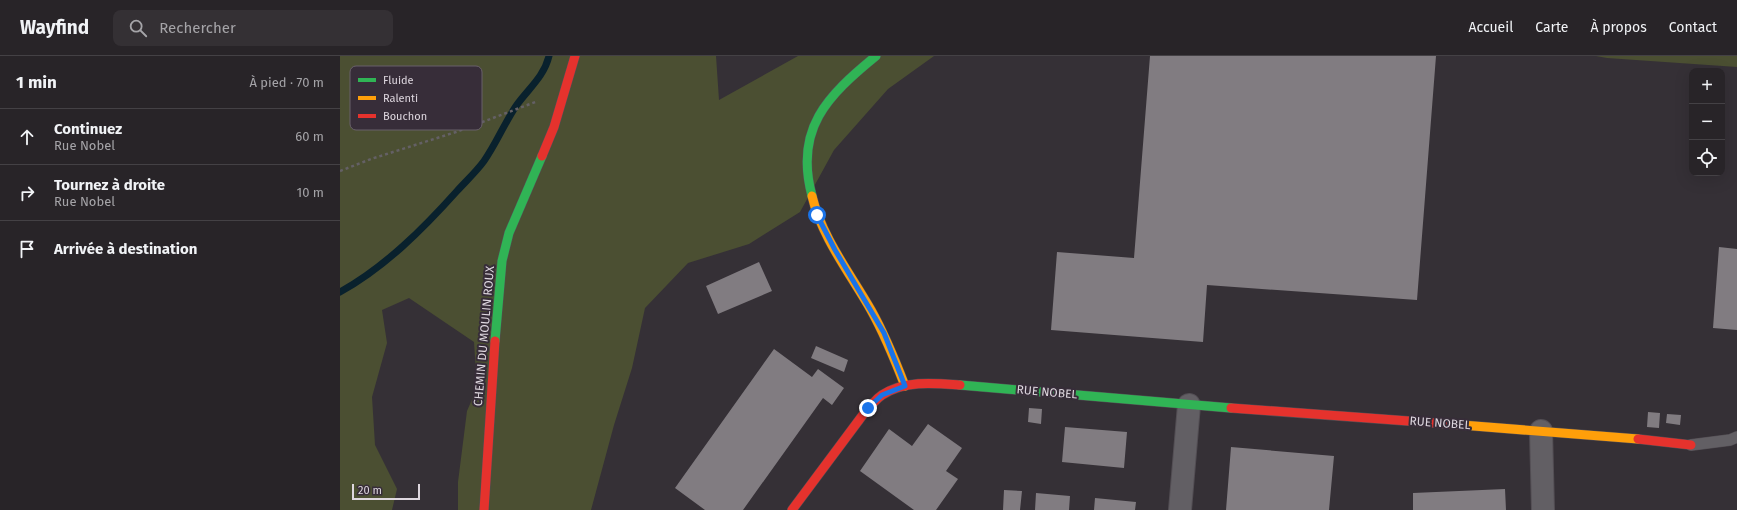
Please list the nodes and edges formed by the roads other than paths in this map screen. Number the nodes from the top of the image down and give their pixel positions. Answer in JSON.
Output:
{"nodes":[{"id":1,"x":575,"y":56,"type":"edge"},
{"id":2,"x":876,"y":56,"type":"edge"},
{"id":3,"x":905,"y":386,"type":"junction"},
{"id":4,"x":1189,"y":404,"type":"junction"},
{"id":5,"x":1541,"y":431,"type":"junction"},
{"id":6,"x":1737,"y":437,"type":"edge"},
{"id":7,"x":1691,"y":445,"type":"joint"},
{"id":8,"x":484,"y":510,"type":"edge"},
{"id":9,"x":792,"y":510,"type":"edge"},
{"id":10,"x":1180,"y":510,"type":"edge"},
{"id":11,"x":1543,"y":510,"type":"edge"}],
"edges":[{"from":1,"to":8,"type":"street","name":"CHEMIN DU MOULIN ROUX"},
{"from":2,"to":3,"type":"street"},
{"from":3,"to":4,"type":"street","name":"RUE NOBEL"},
{"from":3,"to":9,"type":"street","name":"RUE NOBEL"},
{"from":4,"to":5,"type":"street","name":"RUE NOBEL"},
{"from":4,"to":10,"type":"street"},
{"from":5,"to":7,"type":"street","name":"RUE NOBEL"},
{"from":5,"to":11,"type":"street"},
{"from":6,"to":7,"type":"lane"}]}
